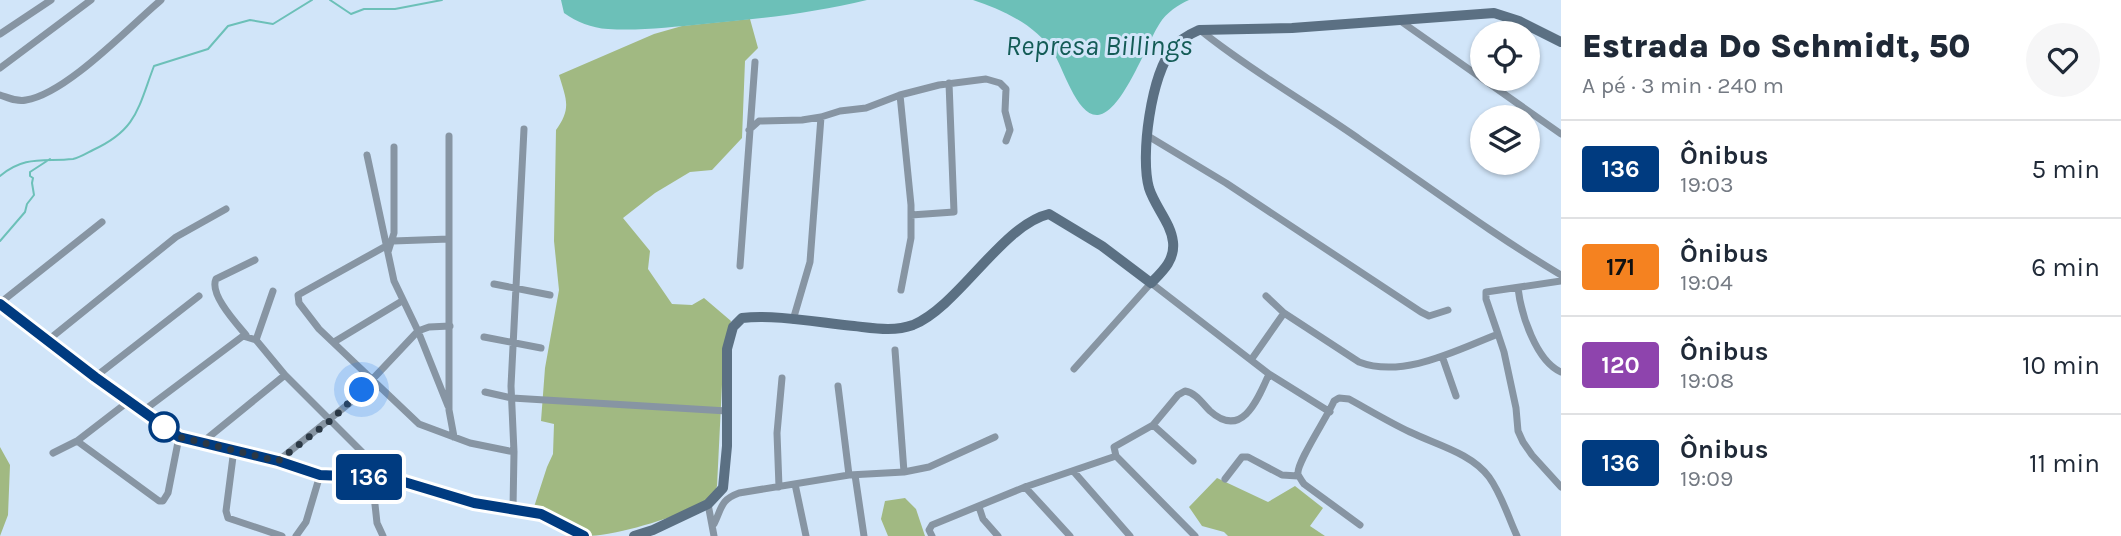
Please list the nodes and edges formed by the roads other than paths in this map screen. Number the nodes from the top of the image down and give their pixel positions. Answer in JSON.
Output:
{"nodes":[{"id":1,"x":51,"y":0,"type":"edge"},
{"id":2,"x":92,"y":0,"type":"edge"},
{"id":3,"x":161,"y":0,"type":"edge"},
{"id":4,"x":1399,"y":19,"type":"junction"},
{"id":5,"x":1199,"y":30,"type":"junction"},
{"id":6,"x":0,"y":34,"type":"edge"},
{"id":7,"x":1561,"y":42,"type":"edge"},
{"id":8,"x":755,"y":62,"type":"dead end"},
{"id":9,"x":0,"y":68,"type":"edge"},
{"id":10,"x":950,"y":83,"type":"junction"},
{"id":11,"x":0,"y":95,"type":"edge"},
{"id":12,"x":900,"y":95,"type":"junction"},
{"id":13,"x":821,"y":117,"type":"junction"},
{"id":14,"x":524,"y":129,"type":"dead end"},
{"id":15,"x":749,"y":130,"type":"junction"},
{"id":16,"x":1561,"y":134,"type":"edge"},
{"id":17,"x":1148,"y":135,"type":"junction"},
{"id":18,"x":449,"y":136,"type":"dead end"},
{"id":19,"x":1006,"y":141,"type":"dead end"},
{"id":20,"x":394,"y":146,"type":"dead end"},
{"id":21,"x":367,"y":155,"type":"dead end"},
{"id":22,"x":226,"y":209,"type":"dead end"},
{"id":23,"x":911,"y":215,"type":"junction"},
{"id":24,"x":102,"y":222,"type":"dead end"},
{"id":25,"x":449,"y":239,"type":"junction"},
{"id":26,"x":389,"y":246,"type":"junction"},
{"id":27,"x":255,"y":260,"type":"dead end"},
{"id":28,"x":740,"y":266,"type":"dead end"},
{"id":29,"x":1561,"y":275,"type":"edge"},
{"id":30,"x":1561,"y":281,"type":"edge"},
{"id":31,"x":1151,"y":282,"type":"junction"},
{"id":32,"x":494,"y":284,"type":"dead end"},
{"id":33,"x":517,"y":288,"type":"junction"},
{"id":34,"x":1518,"y":288,"type":"junction"},
{"id":35,"x":901,"y":290,"type":"dead end"},
{"id":36,"x":273,"y":291,"type":"dead end"},
{"id":37,"x":550,"y":295,"type":"dead end"},
{"id":38,"x":199,"y":296,"type":"dead end"},
{"id":39,"x":1266,"y":296,"type":"dead end"},
{"id":40,"x":402,"y":301,"type":"junction"},
{"id":41,"x":0,"y":304,"type":"edge"},
{"id":42,"x":1448,"y":310,"type":"dead end"},
{"id":43,"x":1284,"y":313,"type":"junction"},
{"id":44,"x":793,"y":320,"type":"junction"},
{"id":45,"x":450,"y":326,"type":"junction"},
{"id":46,"x":418,"y":331,"type":"junction"},
{"id":47,"x":1498,"y":334,"type":"junction"},
{"id":48,"x":244,"y":335,"type":"junction"},
{"id":49,"x":484,"y":337,"type":"dead end"},
{"id":50,"x":256,"y":340,"type":"junction"},
{"id":51,"x":47,"y":341,"type":"junction"},
{"id":52,"x":334,"y":342,"type":"junction"},
{"id":53,"x":514,"y":344,"type":"junction"},
{"id":54,"x":541,"y":348,"type":"dead end"},
{"id":55,"x":895,"y":350,"type":"dead end"},
{"id":56,"x":1442,"y":356,"type":"junction"},
{"id":57,"x":1251,"y":360,"type":"junction"},
{"id":58,"x":1074,"y":369,"type":"dead end"},
{"id":59,"x":1561,"y":372,"type":"edge"},
{"id":60,"x":1269,"y":374,"type":"junction"},
{"id":61,"x":285,"y":375,"type":"junction"},
{"id":62,"x":95,"y":377,"type":"junction"},
{"id":63,"x":782,"y":378,"type":"dead end"},
{"id":64,"x":372,"y":380,"type":"junction"},
{"id":65,"x":838,"y":386,"type":"dead end"},
{"id":66,"x":485,"y":392,"type":"dead end"},
{"id":67,"x":1456,"y":396,"type":"dead end"},
{"id":68,"x":512,"y":398,"type":"junction"},
{"id":69,"x":129,"y":401,"type":"junction"},
{"id":70,"x":449,"y":410,"type":"junction"},
{"id":71,"x":143,"y":411,"type":"junction"},
{"id":72,"x":727,"y":411,"type":"junction"},
{"id":73,"x":1330,"y":412,"type":"junction"},
{"id":74,"x":331,"y":420,"type":"junction"},
{"id":75,"x":1153,"y":425,"type":"junction"},
{"id":76,"x":179,"y":437,"type":"junction"},
{"id":77,"x":454,"y":437,"type":"junction"},
{"id":78,"x":995,"y":437,"type":"dead end"},
{"id":79,"x":77,"y":441,"type":"junction"},
{"id":80,"x":204,"y":441,"type":"junction"},
{"id":81,"x":234,"y":449,"type":"junction"},
{"id":82,"x":514,"y":452,"type":"junction"},
{"id":83,"x":53,"y":453,"type":"dead end"},
{"id":84,"x":1116,"y":456,"type":"junction"},
{"id":85,"x":278,"y":461,"type":"junction"},
{"id":86,"x":1193,"y":461,"type":"dead end"},
{"id":87,"x":904,"y":471,"type":"junction"},
{"id":88,"x":1074,"y":472,"type":"junction"},
{"id":89,"x":320,"y":475,"type":"junction"},
{"id":90,"x":852,"y":475,"type":"junction"},
{"id":91,"x":1298,"y":476,"type":"junction"},
{"id":92,"x":372,"y":477,"type":"junction"},
{"id":93,"x":1225,"y":479,"type":"dead end"},
{"id":94,"x":795,"y":484,"type":"junction"},
{"id":95,"x":779,"y":487,"type":"junction"},
{"id":96,"x":1025,"y":487,"type":"junction"},
{"id":97,"x":1561,"y":487,"type":"edge"},
{"id":98,"x":708,"y":504,"type":"junction"},
{"id":99,"x":979,"y":507,"type":"junction"},
{"id":100,"x":513,"y":509,"type":"junction"},
{"id":101,"x":714,"y":524,"type":"junction"},
{"id":102,"x":1360,"y":525,"type":"dead end"},
{"id":103,"x":653,"y":533,"type":"edge"},
{"id":104,"x":282,"y":536,"type":"edge"},
{"id":105,"x":296,"y":536,"type":"edge"},
{"id":106,"x":383,"y":536,"type":"edge"},
{"id":107,"x":584,"y":536,"type":"edge"},
{"id":108,"x":634,"y":536,"type":"edge"},
{"id":109,"x":714,"y":536,"type":"edge"},
{"id":110,"x":806,"y":536,"type":"edge"},
{"id":111,"x":864,"y":536,"type":"edge"},
{"id":112,"x":932,"y":536,"type":"edge"},
{"id":113,"x":998,"y":536,"type":"edge"},
{"id":114,"x":1070,"y":536,"type":"edge"},
{"id":115,"x":1130,"y":536,"type":"edge"},
{"id":116,"x":1195,"y":536,"type":"edge"},
{"id":117,"x":1517,"y":536,"type":"edge"}],
"edges":[{"from":1,"to":6,"type":"street"},
{"from":2,"to":9,"type":"street"},
{"from":3,"to":11,"type":"street"},
{"from":4,"to":5,"type":"street"},
{"from":4,"to":7,"type":"street"},
{"from":4,"to":16,"type":"street"},
{"from":5,"to":17,"type":"street"},
{"from":5,"to":29,"type":"street"},
{"from":8,"to":15,"type":"street"},
{"from":10,"to":12,"type":"street"},
{"from":10,"to":19,"type":"street"},
{"from":10,"to":23,"type":"street"},
{"from":12,"to":13,"type":"street"},
{"from":12,"to":23,"type":"street"},
{"from":13,"to":15,"type":"street"},
{"from":13,"to":44,"type":"street"},
{"from":14,"to":33,"type":"street"},
{"from":15,"to":28,"type":"street"},
{"from":17,"to":31,"type":"street"},
{"from":17,"to":42,"type":"street"},
{"from":18,"to":25,"type":"street"},
{"from":20,"to":26,"type":"street"},
{"from":21,"to":26,"type":"street"},
{"from":22,"to":51,"type":"street"},
{"from":23,"to":35,"type":"street"},
{"from":24,"to":41,"type":"street"},
{"from":25,"to":26,"type":"street"},
{"from":25,"to":45,"type":"street"},
{"from":26,"to":40,"type":"street"},
{"from":26,"to":52,"type":"street"},
{"from":27,"to":48,"type":"street"},
{"from":30,"to":34,"type":"street"},
{"from":31,"to":44,"type":"street"},
{"from":31,"to":57,"type":"street"},
{"from":31,"to":58,"type":"street"},
{"from":32,"to":33,"type":"street"},
{"from":33,"to":37,"type":"street"},
{"from":33,"to":53,"type":"street"},
{"from":34,"to":47,"type":"street"},
{"from":34,"to":59,"type":"street"},
{"from":36,"to":50,"type":"street"},
{"from":38,"to":62,"type":"street"},
{"from":39,"to":43,"type":"street"},
{"from":40,"to":46,"type":"street"},
{"from":40,"to":52,"type":"street"},
{"from":41,"to":51,"type":"street"},
{"from":43,"to":56,"type":"street"},
{"from":43,"to":57,"type":"street"},
{"from":44,"to":72,"type":"street"},
{"from":45,"to":46,"type":"street"},
{"from":45,"to":70,"type":"street"},
{"from":46,"to":64,"type":"street"},
{"from":46,"to":70,"type":"street"},
{"from":47,"to":56,"type":"street"},
{"from":47,"to":97,"type":"street"},
{"from":48,"to":50,"type":"street"},
{"from":48,"to":71,"type":"street"},
{"from":49,"to":53,"type":"street"},
{"from":50,"to":61,"type":"street"},
{"from":51,"to":62,"type":"street"},
{"from":52,"to":64,"type":"street"},
{"from":53,"to":54,"type":"street"},
{"from":53,"to":68,"type":"street"},
{"from":55,"to":87,"type":"street"},
{"from":56,"to":67,"type":"street"},
{"from":57,"to":60,"type":"street"},
{"from":60,"to":73,"type":"street"},
{"from":60,"to":75,"type":"street"},
{"from":61,"to":74,"type":"street"},
{"from":61,"to":80,"type":"street"},
{"from":62,"to":69,"type":"street"},
{"from":63,"to":95,"type":"street"},
{"from":64,"to":74,"type":"street"},
{"from":64,"to":77,"type":"street"},
{"from":65,"to":90,"type":"street"},
{"from":66,"to":68,"type":"street"},
{"from":68,"to":72,"type":"street"},
{"from":68,"to":82,"type":"street"},
{"from":69,"to":71,"type":"street"},
{"from":69,"to":79,"type":"street"},
{"from":70,"to":77,"type":"street"},
{"from":71,"to":76,"type":"street"},
{"from":72,"to":98,"type":"street"},
{"from":73,"to":91,"type":"street"},
{"from":73,"to":117,"type":"street"},
{"from":74,"to":85,"type":"street"},
{"from":74,"to":92,"type":"street"},
{"from":75,"to":84,"type":"street"},
{"from":75,"to":86,"type":"street"},
{"from":76,"to":79,"type":"street"},
{"from":76,"to":80,"type":"street"},
{"from":77,"to":82,"type":"street"},
{"from":78,"to":87,"type":"street"},
{"from":79,"to":83,"type":"street"},
{"from":80,"to":81,"type":"street"},
{"from":81,"to":85,"type":"street"},
{"from":81,"to":104,"type":"street"},
{"from":82,"to":100,"type":"street"},
{"from":84,"to":88,"type":"street"},
{"from":84,"to":116,"type":"street"},
{"from":85,"to":89,"type":"street"},
{"from":87,"to":90,"type":"street"},
{"from":88,"to":96,"type":"street"},
{"from":88,"to":115,"type":"street"},
{"from":89,"to":92,"type":"street"},
{"from":89,"to":105,"type":"street"},
{"from":90,"to":94,"type":"street"},
{"from":90,"to":111,"type":"street"},
{"from":91,"to":93,"type":"street"},
{"from":91,"to":102,"type":"street"},
{"from":92,"to":100,"type":"street"},
{"from":92,"to":106,"type":"street"},
{"from":94,"to":95,"type":"street"},
{"from":94,"to":110,"type":"street"},
{"from":95,"to":101,"type":"street"},
{"from":96,"to":99,"type":"street"},
{"from":96,"to":114,"type":"street"},
{"from":98,"to":101,"type":"street"},
{"from":98,"to":103,"type":"street"},
{"from":99,"to":112,"type":"street"},
{"from":99,"to":113,"type":"street"},
{"from":100,"to":107,"type":"street"},
{"from":101,"to":109,"type":"street"},
{"from":103,"to":108,"type":"street"}]}
